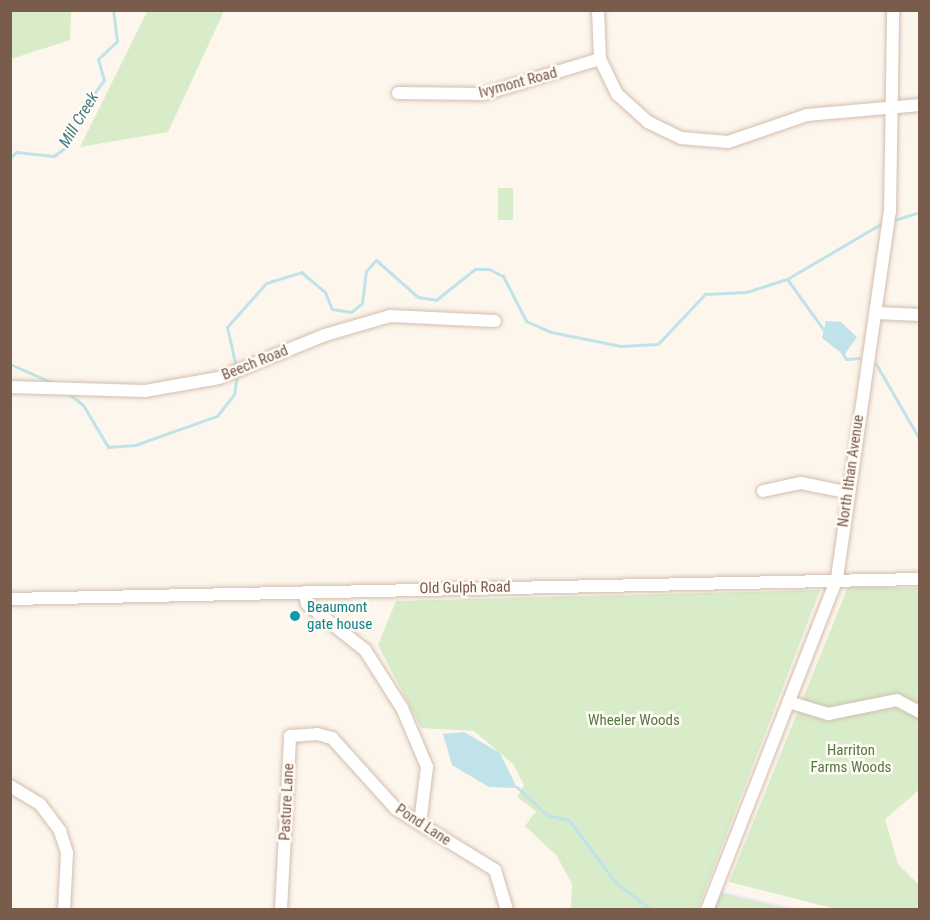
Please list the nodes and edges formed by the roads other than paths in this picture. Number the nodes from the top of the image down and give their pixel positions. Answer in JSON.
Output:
{"nodes":[{"id":1,"x":598,"y":10,"type":"edge"},
{"id":2,"x":893,"y":10,"type":"edge"},
{"id":3,"x":600,"y":59,"type":"junction"},
{"id":4,"x":398,"y":93,"type":"dead end"},
{"id":5,"x":894,"y":105,"type":"junction"},
{"id":6,"x":920,"y":105,"type":"edge"},
{"id":7,"x":876,"y":313,"type":"junction"},
{"id":8,"x":920,"y":315,"type":"edge"},
{"id":9,"x":495,"y":321,"type":"dead end"},
{"id":10,"x":10,"y":387,"type":"edge"},
{"id":11,"x":763,"y":491,"type":"dead end"},
{"id":12,"x":846,"y":492,"type":"junction"},
{"id":13,"x":837,"y":578,"type":"junction"},
{"id":14,"x":920,"y":579,"type":"edge"},
{"id":15,"x":305,"y":592,"type":"junction"},
{"id":16,"x":10,"y":599,"type":"edge"},
{"id":17,"x":792,"y":703,"type":"junction"},
{"id":18,"x":920,"y":712,"type":"edge"},
{"id":19,"x":332,"y":738,"type":"joint"},
{"id":20,"x":10,"y":786,"type":"edge"},
{"id":21,"x":420,"y":823,"type":"junction"},
{"id":22,"x":64,"y":909,"type":"edge"},
{"id":23,"x":281,"y":909,"type":"edge"},
{"id":24,"x":507,"y":909,"type":"edge"},
{"id":25,"x":708,"y":909,"type":"edge"}],
"edges":[{"from":1,"to":3,"type":"street"},
{"from":2,"to":5,"type":"street","name":"North Ithan Avenue"},
{"from":3,"to":4,"type":"street","name":"Ivymont Road"},
{"from":3,"to":5,"type":"street"},
{"from":5,"to":6,"type":"street"},
{"from":5,"to":7,"type":"street","name":"North Ithan Avenue"},
{"from":7,"to":8,"type":"street"},
{"from":7,"to":12,"type":"street","name":"North Ithan Avenue"},
{"from":9,"to":10,"type":"street","name":"Beech Road"},
{"from":11,"to":12,"type":"street"},
{"from":12,"to":13,"type":"street","name":"North Ithan Avenue"},
{"from":13,"to":14,"type":"street","name":"Old Gulph Road"},
{"from":13,"to":15,"type":"street","name":"Old Gulph Road"},
{"from":13,"to":17,"type":"street","name":"North Ithan Avenue"},
{"from":15,"to":16,"type":"street","name":"Old Gulph Road"},
{"from":15,"to":21,"type":"street"},
{"from":17,"to":18,"type":"street"},
{"from":17,"to":25,"type":"street","name":"North Ithan Avenue"},
{"from":19,"to":21,"type":"street","name":"Pond Lane"},
{"from":19,"to":23,"type":"street","name":"Pasture Lane"},
{"from":20,"to":22,"type":"street"},
{"from":21,"to":24,"type":"street","name":"Pond Lane"}]}
